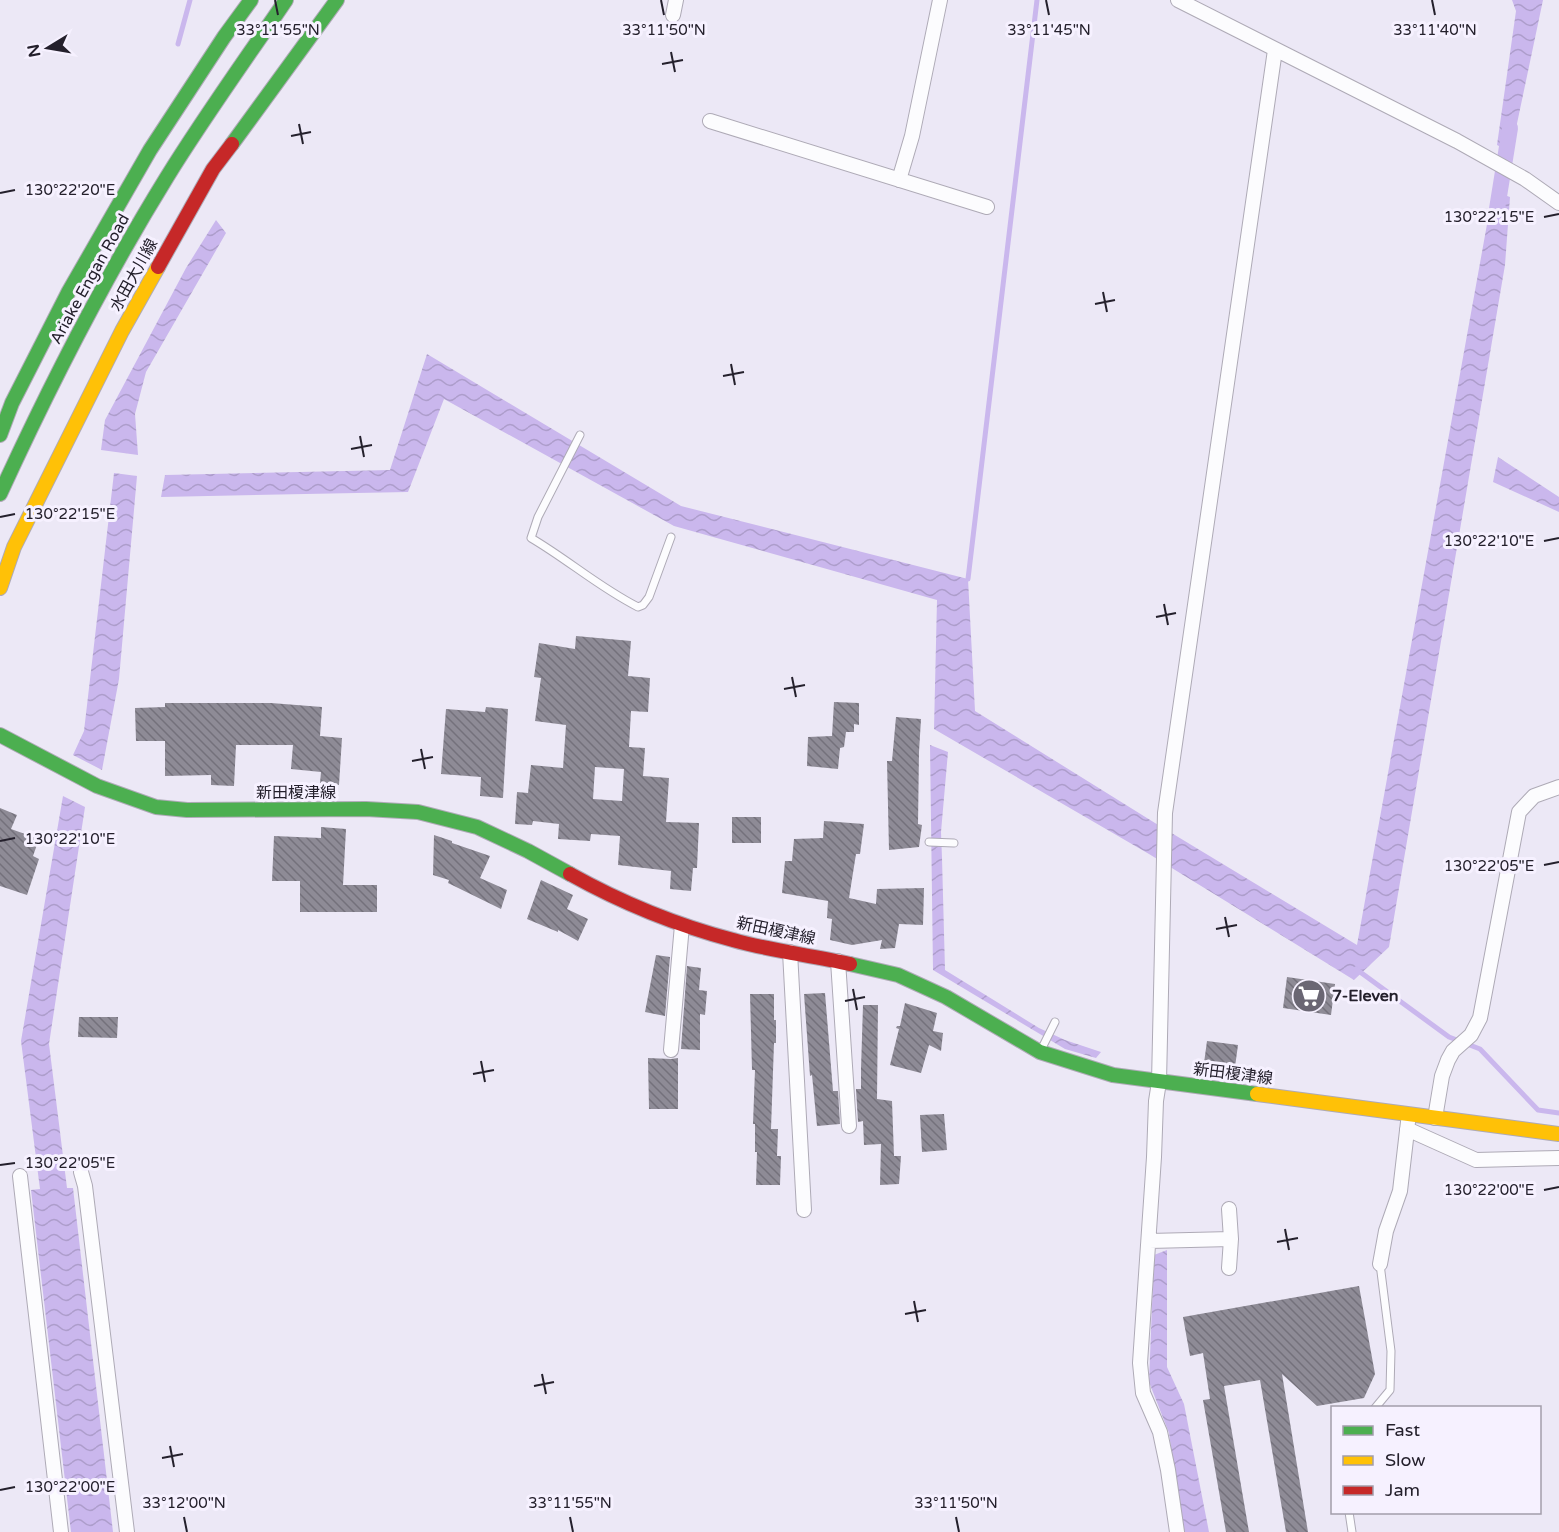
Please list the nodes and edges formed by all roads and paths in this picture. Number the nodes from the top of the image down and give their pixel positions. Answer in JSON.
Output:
{"nodes":[{"id":1,"x":251,"y":0,"type":"edge"},
{"id":2,"x":274,"y":0,"type":"edge"},
{"id":3,"x":286,"y":0,"type":"edge"},
{"id":4,"x":337,"y":0,"type":"edge"},
{"id":5,"x":676,"y":0,"type":"edge"},
{"id":6,"x":940,"y":0,"type":"edge"},
{"id":7,"x":1187,"y":2,"type":"edge"},
{"id":8,"x":673,"y":15,"type":"dead end"},
{"id":9,"x":1275,"y":50,"type":"junction"},
{"id":10,"x":710,"y":121,"type":"dead end"},
{"id":11,"x":899,"y":180,"type":"junction"},
{"id":12,"x":1559,"y":203,"type":"edge"},
{"id":13,"x":987,"y":207,"type":"dead end"},
{"id":14,"x":6,"y":404,"type":"edge"},
{"id":15,"x":0,"y":435,"type":"edge"},
{"id":16,"x":580,"y":435,"type":"dead end"},
{"id":17,"x":0,"y":471,"type":"edge"},
{"id":18,"x":0,"y":494,"type":"edge"},
{"id":19,"x":670,"y":537,"type":"dead end"},
{"id":20,"x":0,"y":588,"type":"edge"},
{"id":21,"x":0,"y":735,"type":"edge"},
{"id":22,"x":1559,"y":787,"type":"edge"},
{"id":23,"x":929,"y":842,"type":"dead end"},
{"id":24,"x":954,"y":843,"type":"dead end"},
{"id":25,"x":682,"y":925,"type":"junction"},
{"id":26,"x":790,"y":952,"type":"junction"},
{"id":27,"x":838,"y":961,"type":"junction"},
{"id":28,"x":1055,"y":1022,"type":"dead end"},
{"id":29,"x":671,"y":1050,"type":"dead end"},
{"id":30,"x":1040,"y":1052,"type":"junction"},
{"id":31,"x":1159,"y":1082,"type":"junction"},
{"id":32,"x":1408,"y":1114,"type":"junction"},
{"id":33,"x":1435,"y":1118,"type":"junction"},
{"id":34,"x":849,"y":1126,"type":"dead end"},
{"id":35,"x":1407,"y":1129,"type":"junction"},
{"id":36,"x":1559,"y":1134,"type":"edge"},
{"id":37,"x":1559,"y":1158,"type":"edge"},
{"id":38,"x":81,"y":1172,"type":"dead end"},
{"id":39,"x":20,"y":1176,"type":"dead end"},
{"id":40,"x":1228,"y":1209,"type":"dead end"},
{"id":41,"x":804,"y":1210,"type":"dead end"},
{"id":42,"x":1231,"y":1239,"type":"junction"},
{"id":43,"x":1149,"y":1241,"type":"junction"},
{"id":44,"x":1380,"y":1264,"type":"joint"},
{"id":45,"x":1228,"y":1268,"type":"dead end"},
{"id":46,"x":1376,"y":1406,"type":"edge"},
{"id":47,"x":1349,"y":1514,"type":"edge"},
{"id":48,"x":60,"y":1532,"type":"edge"},
{"id":49,"x":127,"y":1532,"type":"edge"},
{"id":50,"x":1177,"y":1532,"type":"edge"},
{"id":51,"x":1352,"y":1532,"type":"edge"}],
"edges":[{"from":1,"to":14,"type":"main road"},
{"from":2,"to":17,"type":"main road","name":"Ariake Engan Road"},
{"from":3,"to":18,"type":"main road","name":"Ariake Engan Road"},
{"from":4,"to":20,"type":"main road","name":"水田大川線"},
{"from":5,"to":8,"type":"street"},
{"from":6,"to":11,"type":"street"},
{"from":7,"to":9,"type":"street"},
{"from":9,"to":12,"type":"street"},
{"from":9,"to":31,"type":"street"},
{"from":10,"to":11,"type":"street"},
{"from":11,"to":13,"type":"street"},
{"from":14,"to":15,"type":"main road"},
{"from":16,"to":19,"type":"lane"},
{"from":21,"to":25,"type":"main road","name":"新田榎津線"},
{"from":22,"to":33,"type":"street"},
{"from":23,"to":24,"type":"lane"},
{"from":25,"to":26,"type":"main road","name":"新田榎津線"},
{"from":25,"to":29,"type":"street"},
{"from":26,"to":27,"type":"main road","name":"新田榎津線"},
{"from":26,"to":41,"type":"street"},
{"from":27,"to":30,"type":"main road","name":"新田榎津線"},
{"from":27,"to":34,"type":"street"},
{"from":28,"to":30,"type":"lane"},
{"from":30,"to":31,"type":"main road","name":"新田榎津線"},
{"from":31,"to":32,"type":"main road","name":"新田榎津線"},
{"from":31,"to":43,"type":"street"},
{"from":32,"to":33,"type":"main road","name":"新田榎津線"},
{"from":32,"to":35,"type":"street"},
{"from":33,"to":36,"type":"main road","name":"新田榎津線"},
{"from":35,"to":37,"type":"street"},
{"from":35,"to":44,"type":"street"},
{"from":38,"to":49,"type":"street"},
{"from":39,"to":48,"type":"street"},
{"from":40,"to":42,"type":"street"},
{"from":42,"to":43,"type":"street"},
{"from":42,"to":45,"type":"street"},
{"from":43,"to":50,"type":"street"},
{"from":44,"to":46,"type":"lane"},
{"from":47,"to":51,"type":"lane"}]}
